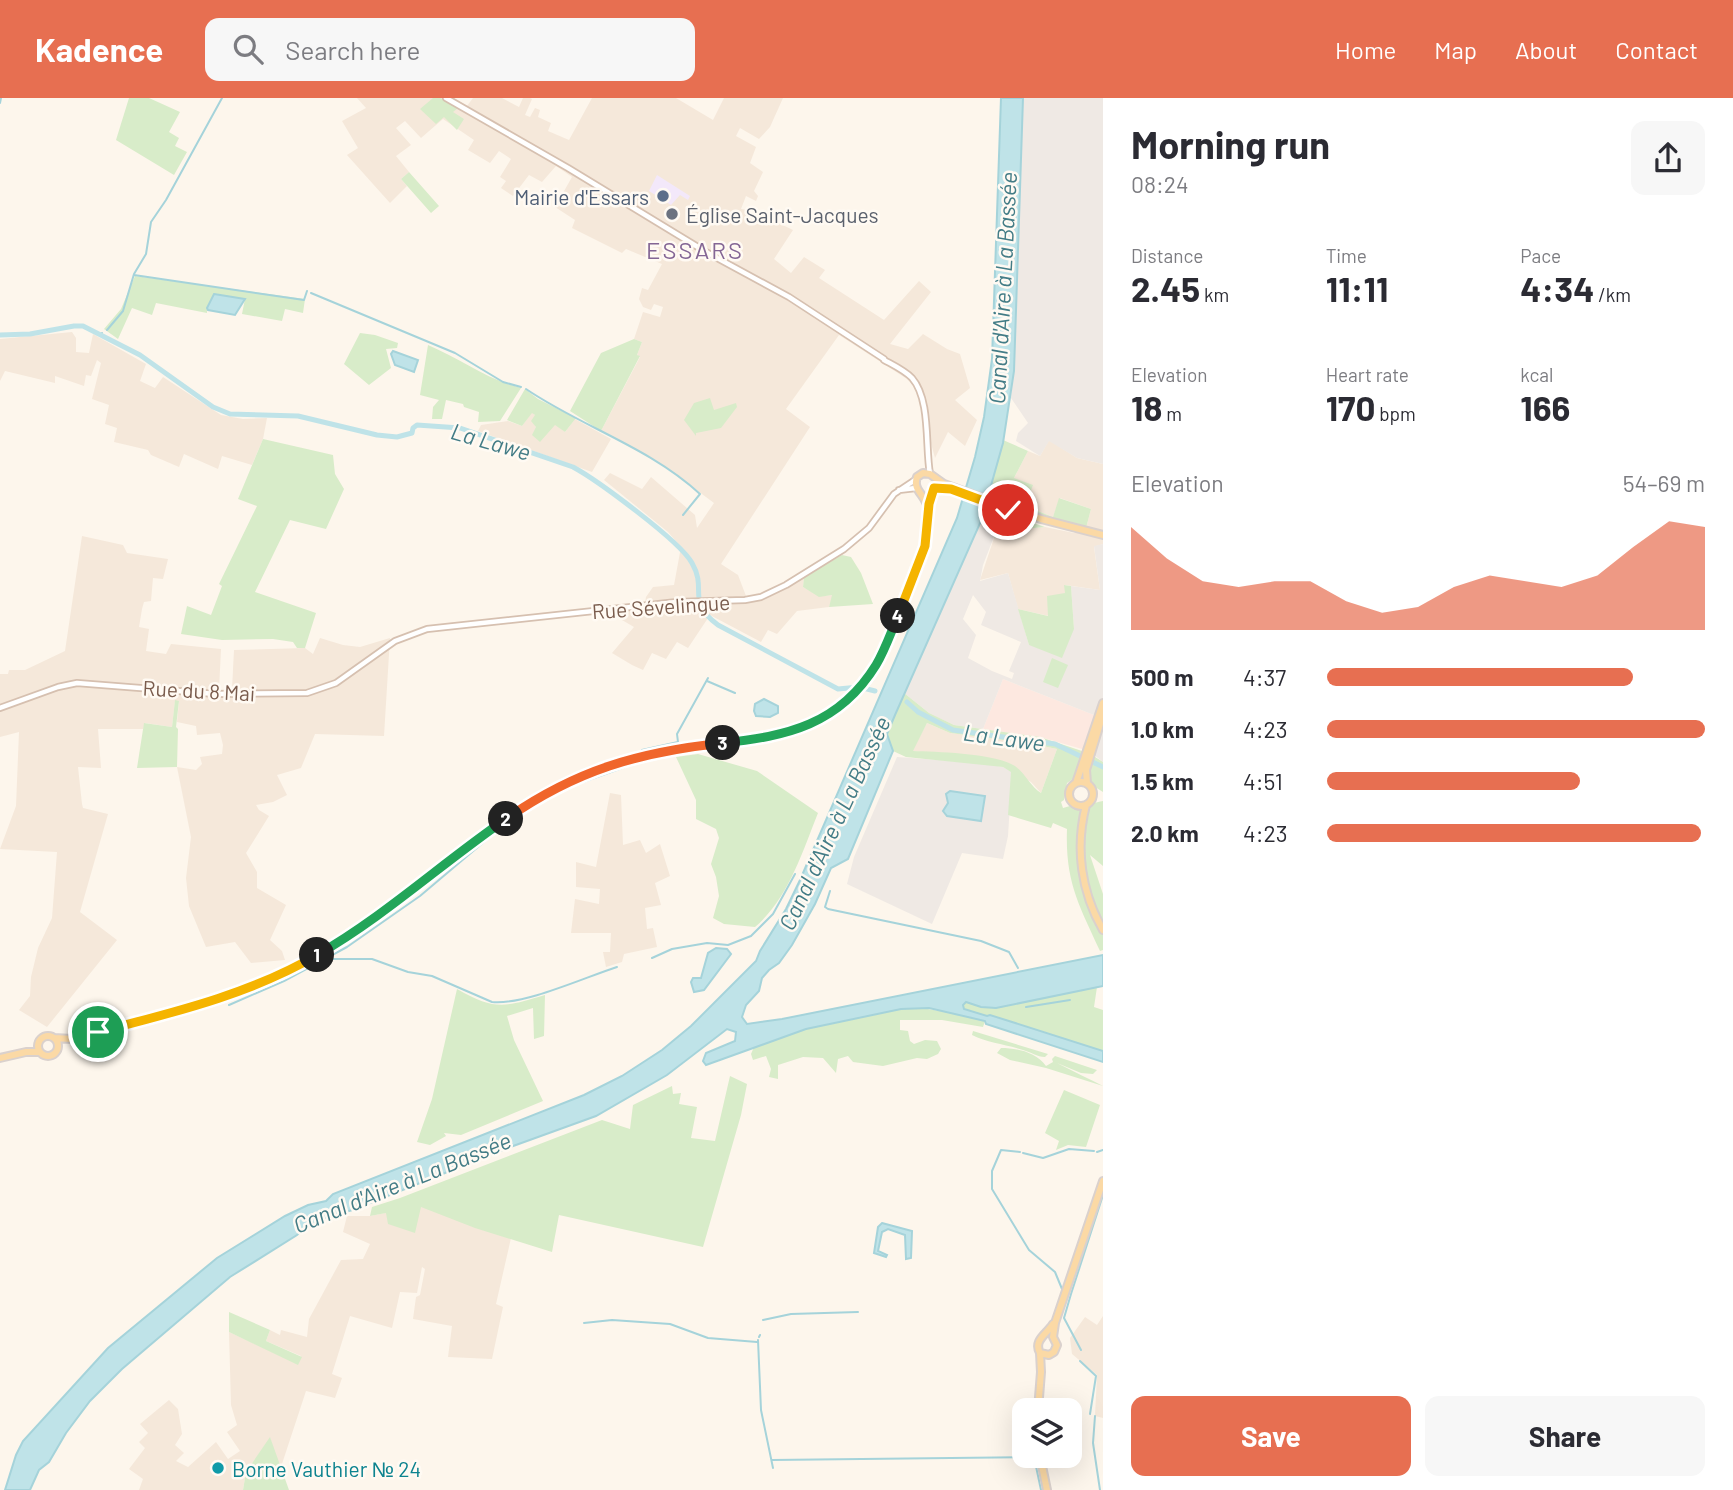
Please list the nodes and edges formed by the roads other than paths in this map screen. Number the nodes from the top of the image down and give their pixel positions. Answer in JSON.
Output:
{"nodes":[{"id":1,"x":446,"y":98,"type":"edge"},
{"id":2,"x":926,"y":455,"type":"junction"},
{"id":3,"x":921,"y":474,"type":"junction"},
{"id":4,"x":932,"y":476,"type":"junction"},
{"id":5,"x":915,"y":480,"type":"junction"},
{"id":6,"x":933,"y":490,"type":"junction"},
{"id":7,"x":898,"y":491,"type":"junction"},
{"id":8,"x":919,"y":491,"type":"junction"},
{"id":9,"x":961,"y":492,"type":"junction"},
{"id":10,"x":928,"y":510,"type":"junction"},
{"id":11,"x":1103,"y":537,"type":"edge"},
{"id":12,"x":388,"y":645,"type":"joint"},
{"id":13,"x":1103,"y":703,"type":"edge"},
{"id":14,"x":0,"y":708,"type":"edge"},
{"id":15,"x":1103,"y":714,"type":"edge"},
{"id":16,"x":1087,"y":759,"type":"junction"},
{"id":17,"x":1076,"y":783,"type":"junction"},
{"id":18,"x":1087,"y":783,"type":"junction"},
{"id":19,"x":1076,"y":805,"type":"junction"},
{"id":20,"x":1086,"y":805,"type":"junction"},
{"id":21,"x":1082,"y":829,"type":"junction"},
{"id":22,"x":1103,"y":930,"type":"edge"},
{"id":23,"x":54,"y":1038,"type":"junction"},
{"id":24,"x":72,"y":1039,"type":"junction"},
{"id":25,"x":38,"y":1044,"type":"junction"},
{"id":26,"x":58,"y":1048,"type":"junction"},
{"id":27,"x":26,"y":1052,"type":"junction"},
{"id":28,"x":40,"y":1052,"type":"junction"},
{"id":29,"x":0,"y":1058,"type":"edge"},
{"id":30,"x":1103,"y":1181,"type":"edge"},
{"id":31,"x":1049,"y":1337,"type":"junction"},
{"id":32,"x":1041,"y":1353,"type":"junction"},
{"id":33,"x":1049,"y":1355,"type":"junction"},
{"id":34,"x":1041,"y":1372,"type":"junction"},
{"id":35,"x":1039,"y":1398,"type":"edge"},
{"id":36,"x":1043,"y":1468,"type":"edge"},
{"id":37,"x":1048,"y":1490,"type":"edge"}],
"edges":[{"from":1,"to":2,"type":"main road"},
{"from":2,"to":3,"type":"main road"},
{"from":2,"to":4,"type":"main road"},
{"from":3,"to":4,"type":"main road"},
{"from":3,"to":5,"type":"main road"},
{"from":4,"to":6,"type":"main road"},
{"from":4,"to":9,"type":"main road"},
{"from":5,"to":7,"type":"main road","name":"Rue Sévelingue"},
{"from":5,"to":8,"type":"main road"},
{"from":6,"to":8,"type":"main road"},
{"from":6,"to":9,"type":"main road"},
{"from":6,"to":10,"type":"main road"},
{"from":7,"to":8,"type":"main road"},
{"from":7,"to":12,"type":"main road","name":"Rue Sévelingue"},
{"from":8,"to":10,"type":"main road"},
{"from":9,"to":11,"type":"main road"},
{"from":10,"to":24,"type":"main road"},
{"from":12,"to":14,"type":"main road","name":"Rue du 8 Mai"},
{"from":13,"to":16,"type":"main road"},
{"from":15,"to":16,"type":"main road"},
{"from":16,"to":17,"type":"main road"},
{"from":16,"to":18,"type":"main road"},
{"from":17,"to":18,"type":"main road"},
{"from":17,"to":19,"type":"main road"},
{"from":18,"to":20,"type":"main road"},
{"from":19,"to":20,"type":"main road"},
{"from":19,"to":21,"type":"main road"},
{"from":20,"to":21,"type":"main road"},
{"from":21,"to":22,"type":"main road"},
{"from":23,"to":24,"type":"main road"},
{"from":23,"to":25,"type":"main road"},
{"from":23,"to":26,"type":"main road"},
{"from":24,"to":26,"type":"main road"},
{"from":25,"to":27,"type":"main road"},
{"from":25,"to":28,"type":"main road"},
{"from":26,"to":28,"type":"main road"},
{"from":27,"to":28,"type":"main road"},
{"from":27,"to":29,"type":"main road"},
{"from":30,"to":31,"type":"main road"},
{"from":31,"to":32,"type":"main road"},
{"from":31,"to":33,"type":"main road"},
{"from":32,"to":33,"type":"main road"},
{"from":32,"to":34,"type":"main road"},
{"from":33,"to":34,"type":"main road"},
{"from":34,"to":35,"type":"main road"},
{"from":36,"to":37,"type":"main road"}]}
